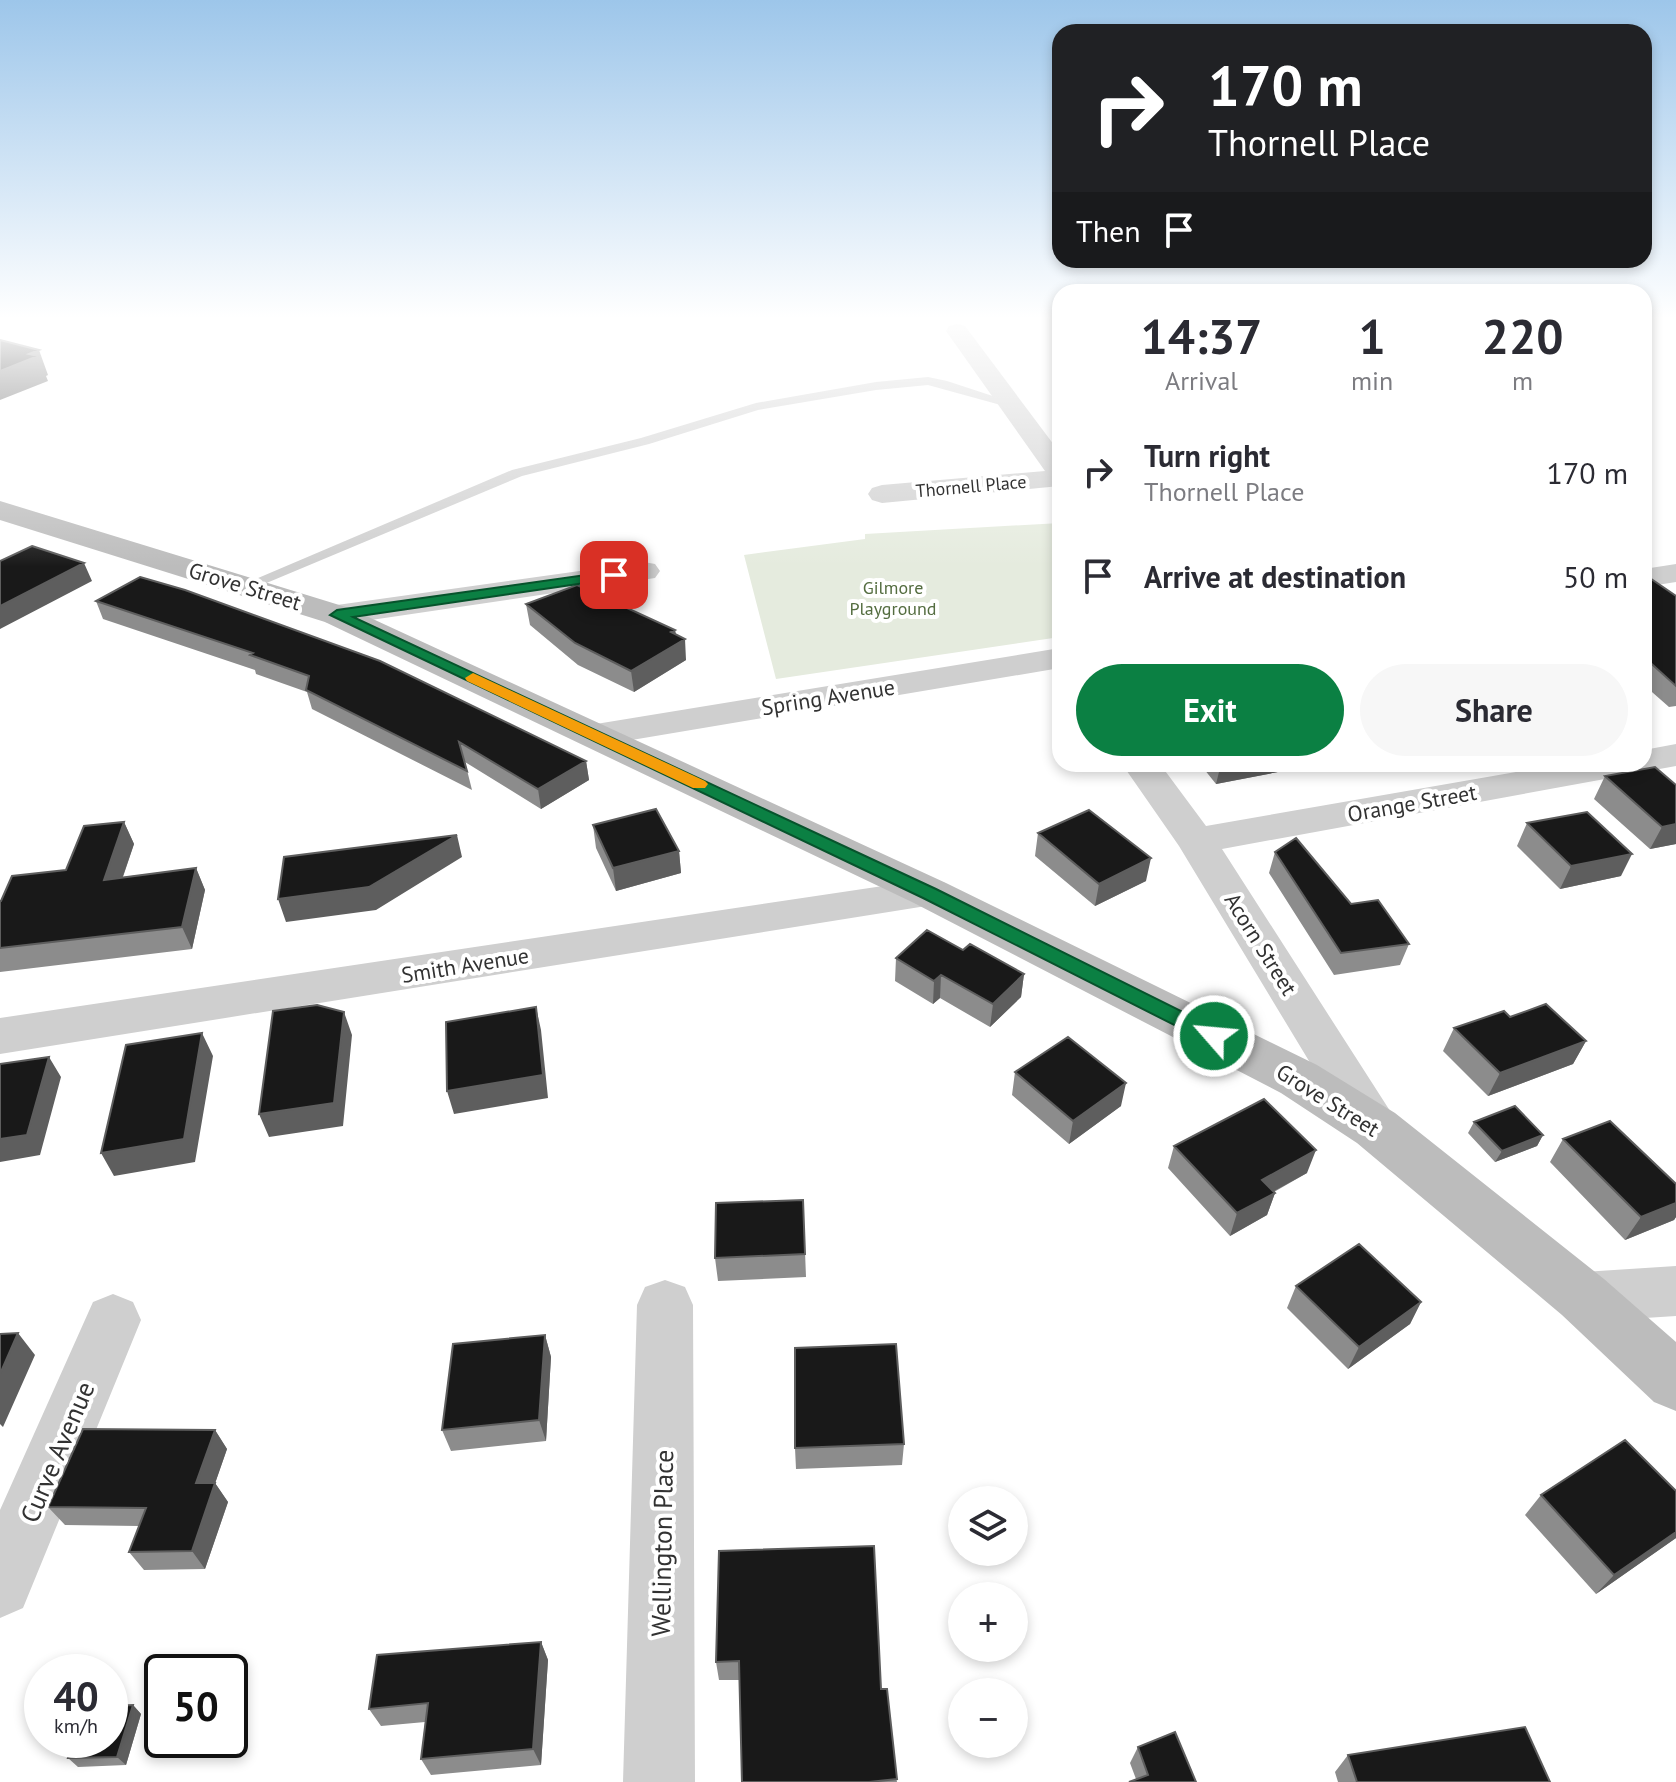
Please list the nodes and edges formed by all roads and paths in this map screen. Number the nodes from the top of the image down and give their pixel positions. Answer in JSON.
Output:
{"nodes":[{"id":1,"x":795,"y":400,"type":"edge"},
{"id":2,"x":998,"y":400,"type":"edge"},
{"id":3,"x":1006,"y":400,"type":"edge"},
{"id":4,"x":1008,"y":403,"type":"junction"},
{"id":5,"x":1052,"y":464,"type":"edge"},
{"id":6,"x":1052,"y":476,"type":"edge"},
{"id":7,"x":882,"y":494,"type":"dead end"},
{"id":8,"x":0,"y":510,"type":"edge"},
{"id":9,"x":644,"y":571,"type":"dead end"},
{"id":10,"x":1676,"y":573,"type":"edge"},
{"id":11,"x":1652,"y":577,"type":"edge"},
{"id":12,"x":247,"y":586,"type":"junction"},
{"id":13,"x":337,"y":615,"type":"junction"},
{"id":14,"x":1052,"y":659,"type":"edge"},
{"id":15,"x":596,"y":735,"type":"junction"},
{"id":16,"x":1676,"y":755,"type":"edge"},
{"id":17,"x":1652,"y":760,"type":"edge"},
{"id":18,"x":1147,"y":772,"type":"edge"},
{"id":19,"x":1582,"y":772,"type":"edge"},
{"id":20,"x":1196,"y":841,"type":"junction"},
{"id":21,"x":930,"y":893,"type":"junction"},
{"id":22,"x":0,"y":1036,"type":"edge"},
{"id":23,"x":1376,"y":1128,"type":"junction"},
{"id":24,"x":1676,"y":1291,"type":"edge"},
{"id":25,"x":1583,"y":1297,"type":"junction"},
{"id":26,"x":665,"y":1305,"type":"dead end"},
{"id":27,"x":113,"y":1320,"type":"dead end"},
{"id":28,"x":1676,"y":1382,"type":"edge"},
{"id":29,"x":0,"y":1585,"type":"edge"},
{"id":30,"x":659,"y":1782,"type":"edge"}],
"edges":[{"from":1,"to":12,"type":"lane"},
{"from":2,"to":4,"type":"lane"},
{"from":3,"to":4,"type":"street"},
{"from":4,"to":5,"type":"street"},
{"from":6,"to":7,"type":"street","name":"Thornell Place"},
{"from":8,"to":12,"type":"main road","name":"Grove Street"},
{"from":9,"to":13,"type":"street"},
{"from":10,"to":11,"type":"street"},
{"from":12,"to":13,"type":"main road","name":"Grove Street"},
{"from":13,"to":15,"type":"main road","name":"Grove Street"},
{"from":14,"to":15,"type":"street","name":"Spring Avenue"},
{"from":15,"to":21,"type":"main road","name":"Grove Street"},
{"from":16,"to":17,"type":"street"},
{"from":18,"to":20,"type":"street","name":"Acorn Street"},
{"from":19,"to":20,"type":"street","name":"Orange Street"},
{"from":20,"to":23,"type":"street","name":"Acorn Street"},
{"from":21,"to":22,"type":"street","name":"Smith Avenue"},
{"from":21,"to":23,"type":"main road","name":"Grove Street"},
{"from":23,"to":25,"type":"main road","name":"Grove Street"},
{"from":24,"to":25,"type":"street"},
{"from":25,"to":28,"type":"main road","name":"Grove Street"},
{"from":26,"to":30,"type":"street","name":"Wellington Place"},
{"from":27,"to":29,"type":"street","name":"Curve Avenue"}]}
